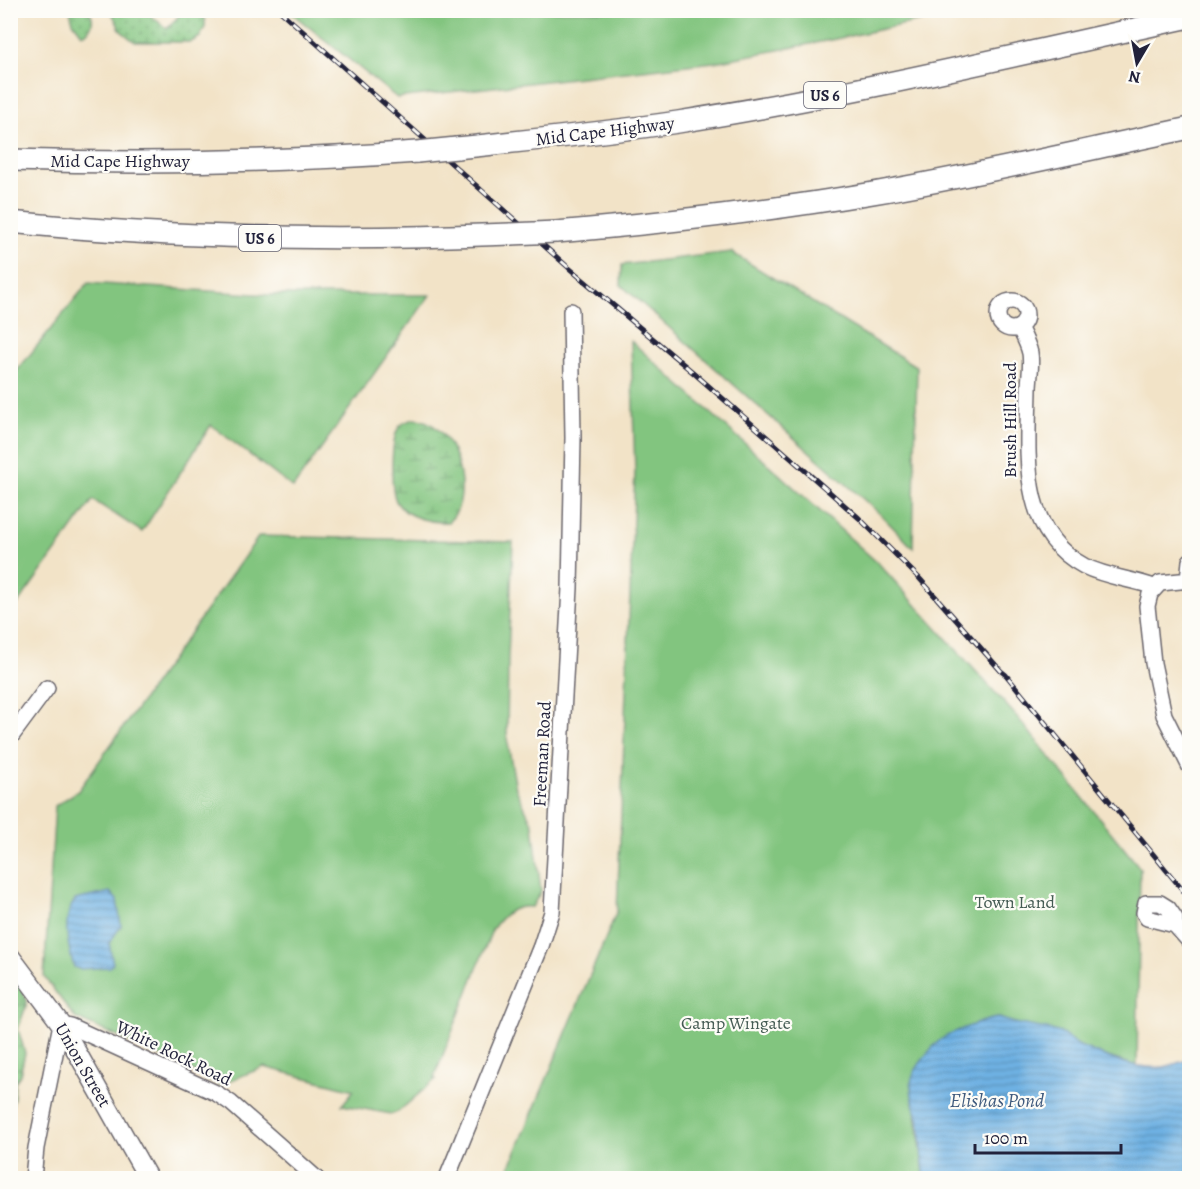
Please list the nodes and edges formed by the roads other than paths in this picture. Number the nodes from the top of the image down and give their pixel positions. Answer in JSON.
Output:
{"nodes":[{"id":1,"x":1190,"y":17,"type":"edge"},
{"id":2,"x":1190,"y":128,"type":"edge"},
{"id":3,"x":10,"y":160,"type":"edge"},
{"id":4,"x":10,"y":222,"type":"edge"},
{"id":5,"x":571,"y":311,"type":"dead end"},
{"id":6,"x":1019,"y":327,"type":"dead end"},
{"id":7,"x":1190,"y":561,"type":"edge"},
{"id":8,"x":1189,"y":580,"type":"edge"},
{"id":9,"x":1154,"y":587,"type":"junction"},
{"id":10,"x":47,"y":688,"type":"dead end"},
{"id":11,"x":10,"y":738,"type":"edge"},
{"id":12,"x":1190,"y":767,"type":"edge"},
{"id":13,"x":1176,"y":925,"type":"dead end"},
{"id":14,"x":1190,"y":942,"type":"edge"},
{"id":15,"x":10,"y":956,"type":"edge"},
{"id":16,"x":61,"y":1024,"type":"junction"},
{"id":17,"x":33,"y":1179,"type":"edge"},
{"id":18,"x":148,"y":1179,"type":"edge"},
{"id":19,"x":316,"y":1179,"type":"edge"},
{"id":20,"x":447,"y":1179,"type":"edge"}],
"edges":[{"from":1,"to":3,"type":"highway","name":"Mid Cape Highway","number":"US 6","bridge":true},
{"from":2,"to":4,"type":"highway","number":"US 6","bridge":true},
{"from":5,"to":20,"type":"street","name":"Freeman Road"},
{"from":6,"to":9,"type":"street","name":"Brush Hill Road"},
{"from":7,"to":8,"type":"street"},
{"from":8,"to":9,"type":"street"},
{"from":9,"to":12,"type":"street"},
{"from":10,"to":11,"type":"street"},
{"from":13,"to":14,"type":"street"},
{"from":15,"to":16,"type":"main road","name":"Union Street"},
{"from":16,"to":17,"type":"street"},
{"from":16,"to":18,"type":"main road","name":"Union Street"},
{"from":16,"to":19,"type":"street","name":"White Rock Road"}]}
